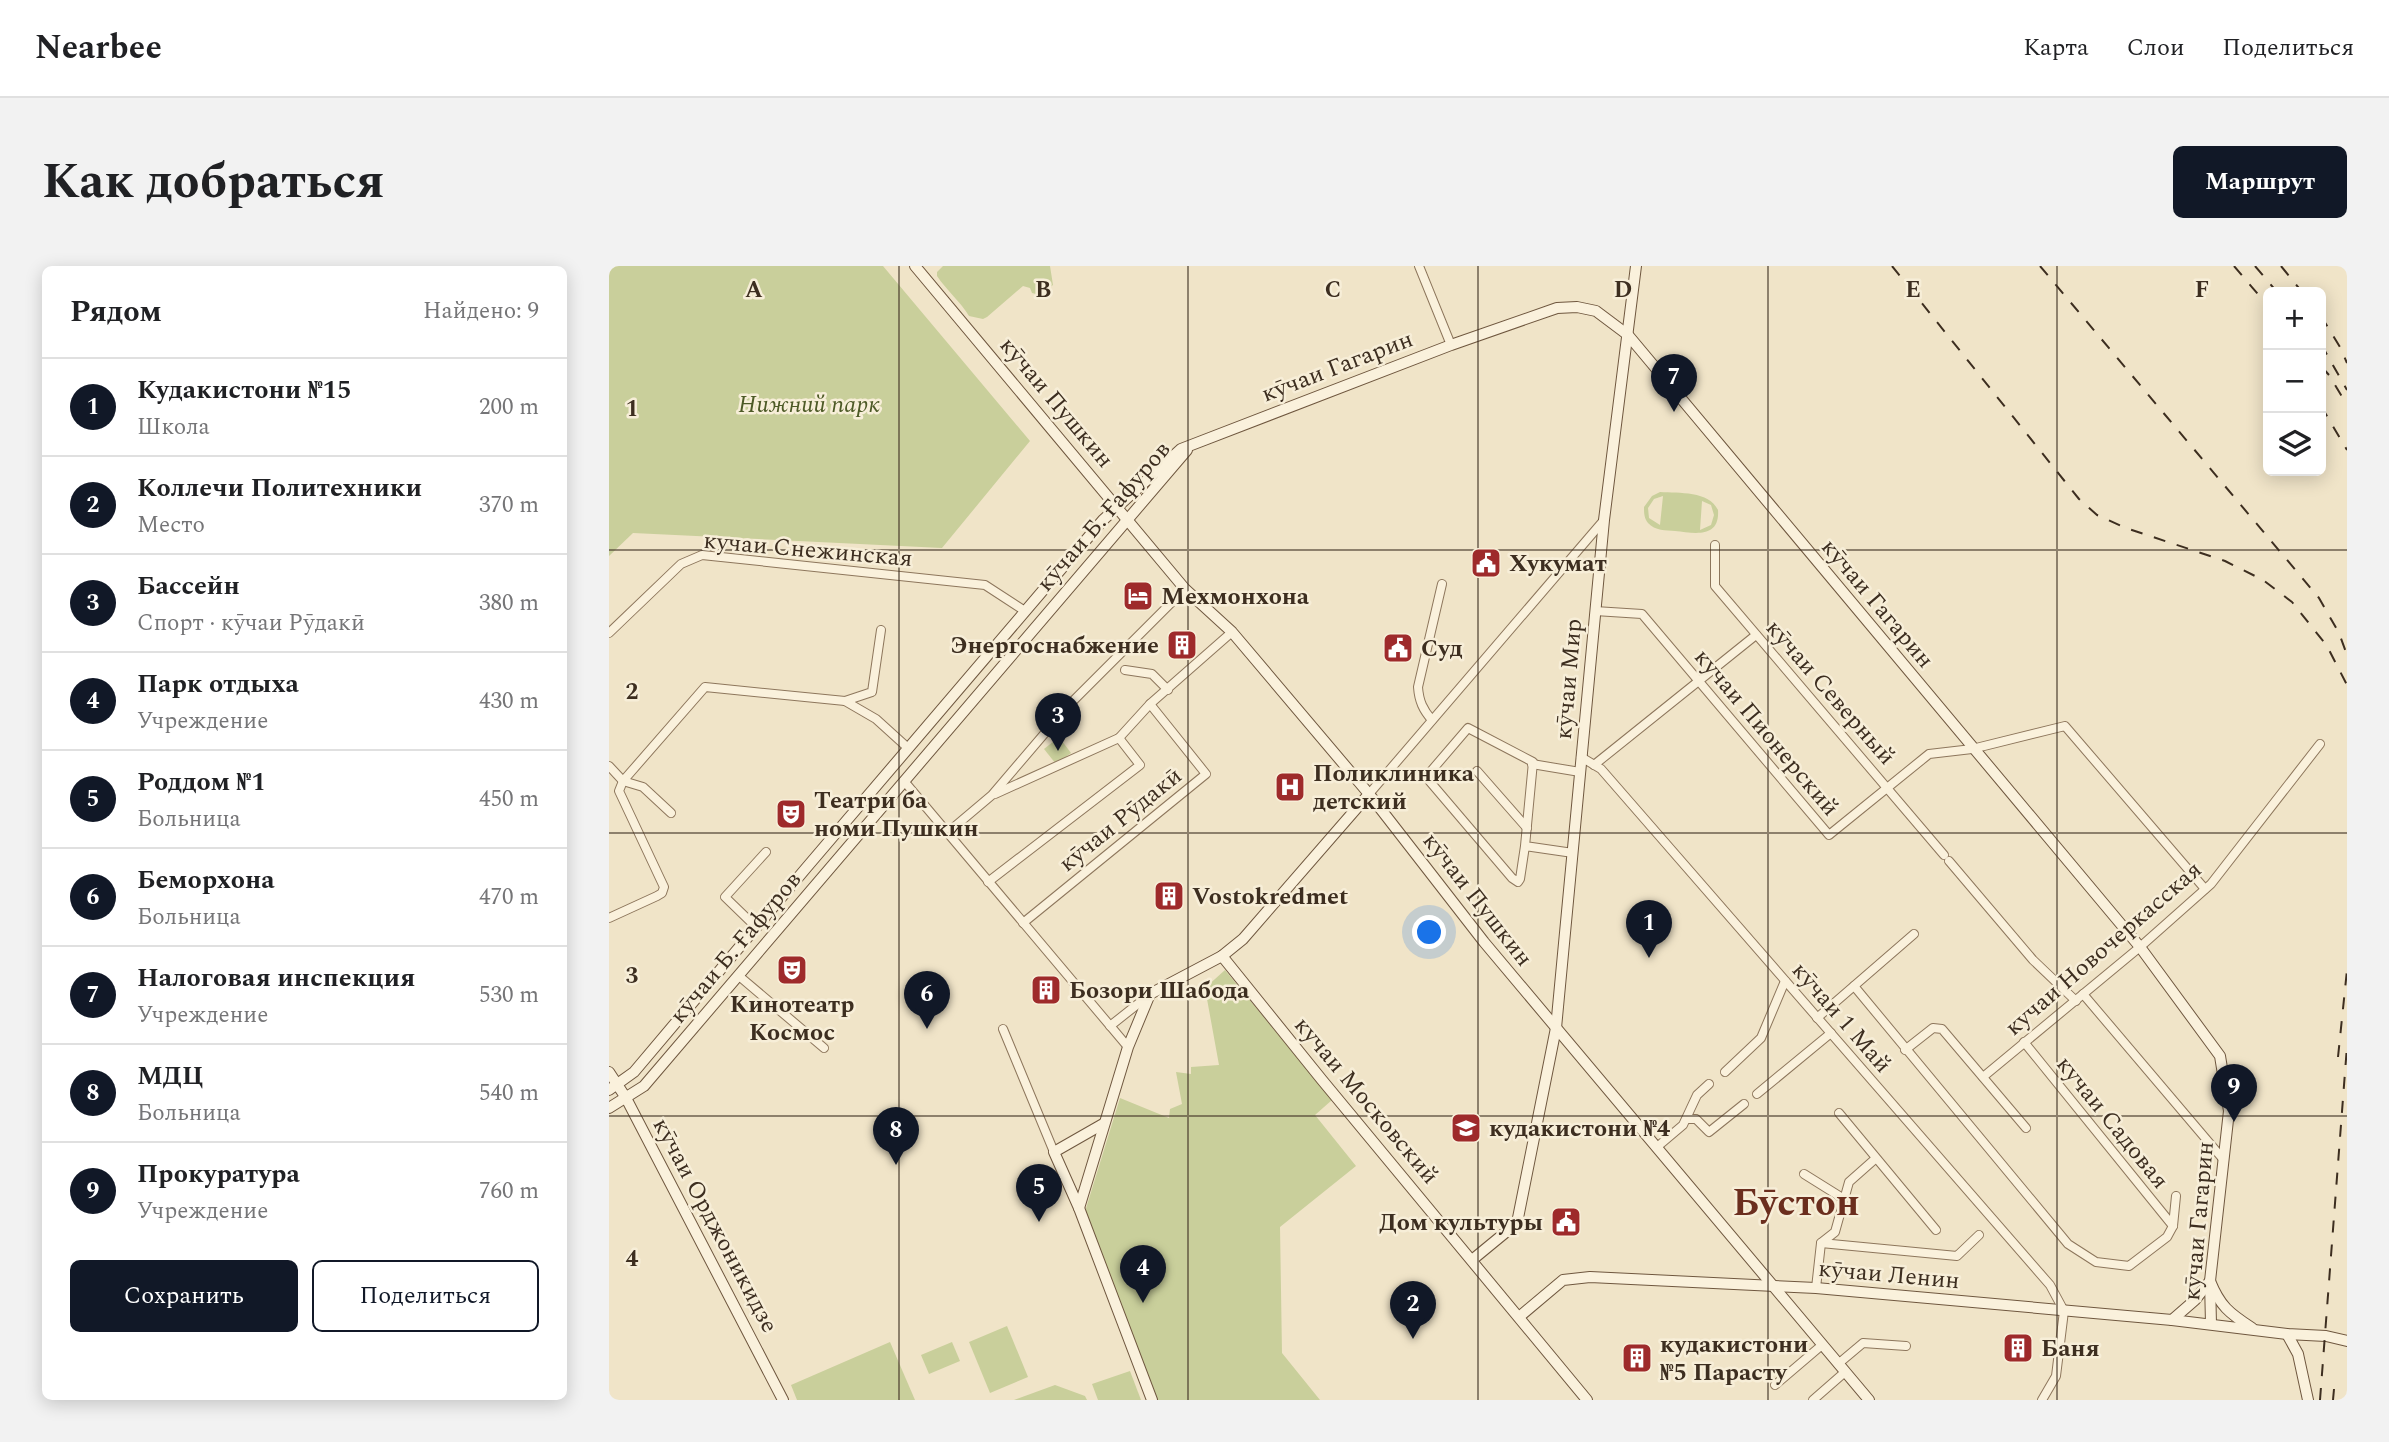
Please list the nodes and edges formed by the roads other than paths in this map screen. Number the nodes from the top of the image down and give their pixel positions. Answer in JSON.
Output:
{"nodes":[{"id":1,"x":915,"y":266,"type":"edge"},
{"id":2,"x":1419,"y":266,"type":"edge"},
{"id":3,"x":1636,"y":266,"type":"edge"},
{"id":4,"x":1627,"y":335,"type":"junction"},
{"id":5,"x":1451,"y":345,"type":"junction"},
{"id":6,"x":1191,"y":445,"type":"junction"},
{"id":7,"x":1117,"y":508,"type":"junction"},
{"id":8,"x":1128,"y":520,"type":"junction"},
{"id":9,"x":1604,"y":520,"type":"junction"},
{"id":10,"x":1715,"y":545,"type":"dead end"},
{"id":11,"x":1442,"y":584,"type":"dead end"},
{"id":12,"x":1185,"y":589,"type":"junction"},
{"id":13,"x":1025,"y":611,"type":"junction"},
{"id":14,"x":1595,"y":611,"type":"junction"},
{"id":15,"x":881,"y":630,"type":"dead end"},
{"id":16,"x":1232,"y":632,"type":"junction"},
{"id":17,"x":609,"y":633,"type":"edge"},
{"id":18,"x":1005,"y":634,"type":"junction"},
{"id":19,"x":1756,"y":635,"type":"junction"},
{"id":20,"x":1019,"y":646,"type":"junction"},
{"id":21,"x":1125,"y":670,"type":"dead end"},
{"id":22,"x":1700,"y":680,"type":"junction"},
{"id":23,"x":1168,"y":690,"type":"junction"},
{"id":24,"x":845,"y":701,"type":"junction"},
{"id":25,"x":1150,"y":704,"type":"junction"},
{"id":26,"x":1432,"y":720,"type":"junction"},
{"id":27,"x":1119,"y":738,"type":"junction"},
{"id":28,"x":2321,"y":744,"type":"dead end"},
{"id":29,"x":908,"y":748,"type":"junction"},
{"id":30,"x":1972,"y":749,"type":"junction"},
{"id":31,"x":1581,"y":757,"type":"junction"},
{"id":32,"x":1532,"y":764,"type":"junction"},
{"id":33,"x":1594,"y":765,"type":"junction"},
{"id":34,"x":609,"y":766,"type":"edge"},
{"id":35,"x":1477,"y":771,"type":"dead end"},
{"id":36,"x":1580,"y":772,"type":"junction"},
{"id":37,"x":623,"y":781,"type":"junction"},
{"id":38,"x":904,"y":781,"type":"junction"},
{"id":39,"x":1888,"y":788,"type":"junction"},
{"id":40,"x":992,"y":794,"type":"junction"},
{"id":41,"x":1369,"y":794,"type":"junction"},
{"id":42,"x":671,"y":813,"type":"dead end"},
{"id":43,"x":1527,"y":828,"type":"junction"},
{"id":44,"x":947,"y":833,"type":"junction"},
{"id":45,"x":1525,"y":846,"type":"junction"},
{"id":46,"x":767,"y":852,"type":"dead end"},
{"id":47,"x":1573,"y":853,"type":"junction"},
{"id":48,"x":988,"y":882,"type":"junction"},
{"id":49,"x":2205,"y":889,"type":"junction"},
{"id":50,"x":609,"y":918,"type":"edge"},
{"id":51,"x":1023,"y":923,"type":"junction"},
{"id":52,"x":757,"y":928,"type":"junction"},
{"id":53,"x":1914,"y":934,"type":"dead end"},
{"id":54,"x":770,"y":937,"type":"junction"},
{"id":55,"x":2140,"y":947,"type":"junction"},
{"id":56,"x":1222,"y":956,"type":"junction"},
{"id":57,"x":739,"y":976,"type":"junction"},
{"id":58,"x":1785,"y":981,"type":"junction"},
{"id":59,"x":1854,"y":986,"type":"junction"},
{"id":60,"x":1150,"y":994,"type":"junction"},
{"id":61,"x":2083,"y":994,"type":"junction"},
{"id":62,"x":2075,"y":1001,"type":"junction"},
{"id":63,"x":1818,"y":1018,"type":"junction"},
{"id":64,"x":1110,"y":1026,"type":"junction"},
{"id":65,"x":1556,"y":1028,"type":"junction"},
{"id":66,"x":1003,"y":1029,"type":"dead end"},
{"id":67,"x":1831,"y":1033,"type":"junction"},
{"id":68,"x":2024,"y":1042,"type":"junction"},
{"id":69,"x":1128,"y":1047,"type":"junction"},
{"id":70,"x":824,"y":1048,"type":"dead end"},
{"id":71,"x":1905,"y":1050,"type":"junction"},
{"id":72,"x":609,"y":1072,"type":"edge"},
{"id":73,"x":1725,"y":1072,"type":"dead end"},
{"id":74,"x":1983,"y":1077,"type":"junction"},
{"id":75,"x":1709,"y":1084,"type":"dead end"},
{"id":76,"x":613,"y":1088,"type":"edge"},
{"id":77,"x":1757,"y":1094,"type":"dead end"},
{"id":78,"x":626,"y":1098,"type":"junction"},
{"id":79,"x":1744,"y":1104,"type":"dead end"},
{"id":80,"x":609,"y":1108,"type":"edge"},
{"id":81,"x":1839,"y":1113,"type":"dead end"},
{"id":82,"x":1687,"y":1119,"type":"junction"},
{"id":83,"x":1103,"y":1124,"type":"junction"},
{"id":84,"x":2026,"y":1128,"type":"dead end"},
{"id":85,"x":1657,"y":1147,"type":"junction"},
{"id":86,"x":1055,"y":1152,"type":"junction"},
{"id":87,"x":1875,"y":1158,"type":"junction"},
{"id":88,"x":2223,"y":1158,"type":"junction"},
{"id":89,"x":1804,"y":1174,"type":"dead end"},
{"id":90,"x":2176,"y":1196,"type":"dead end"},
{"id":91,"x":1844,"y":1199,"type":"junction"},
{"id":92,"x":1079,"y":1208,"type":"junction"},
{"id":93,"x":2173,"y":1226,"type":"junction"},
{"id":94,"x":1936,"y":1230,"type":"dead end"},
{"id":95,"x":1979,"y":1236,"type":"dead end"},
{"id":96,"x":1821,"y":1243,"type":"junction"},
{"id":97,"x":1472,"y":1260,"type":"junction"},
{"id":98,"x":2210,"y":1281,"type":"junction"},
{"id":99,"x":1771,"y":1285,"type":"junction"},
{"id":100,"x":1816,"y":1288,"type":"junction"},
{"id":101,"x":2064,"y":1311,"type":"junction"},
{"id":102,"x":1519,"y":1317,"type":"junction"},
{"id":103,"x":2172,"y":1320,"type":"junction"},
{"id":104,"x":2211,"y":1324,"type":"junction"},
{"id":105,"x":2254,"y":1329,"type":"junction"},
{"id":106,"x":2287,"y":1334,"type":"junction"},
{"id":107,"x":2347,"y":1334,"type":"edge"},
{"id":108,"x":2326,"y":1336,"type":"junction"},
{"id":109,"x":2347,"y":1341,"type":"edge"},
{"id":110,"x":1822,"y":1345,"type":"junction"},
{"id":111,"x":1906,"y":1346,"type":"dead end"},
{"id":112,"x":1842,"y":1368,"type":"junction"},
{"id":113,"x":1775,"y":1385,"type":"dead end"},
{"id":114,"x":783,"y":1400,"type":"edge"},
{"id":115,"x":1152,"y":1400,"type":"edge"},
{"id":116,"x":1587,"y":1400,"type":"edge"},
{"id":117,"x":1813,"y":1400,"type":"edge"},
{"id":118,"x":1869,"y":1400,"type":"edge"},
{"id":119,"x":2042,"y":1400,"type":"edge"},
{"id":120,"x":2308,"y":1400,"type":"edge"}],
"edges":[{"from":1,"to":7,"type":"street","name":"кӯчаи Пушкин"},
{"from":2,"to":5,"type":"street"},
{"from":3,"to":4,"type":"street","name":"кӯчаи Мир"},
{"from":4,"to":5,"type":"street","name":"кӯчаи Гагарин"},
{"from":4,"to":9,"type":"street","name":"кӯчаи Мир"},
{"from":4,"to":30,"type":"street","name":"кӯчаи Гагарин"},
{"from":5,"to":6,"type":"street","name":"кӯчаи Гагарин"},
{"from":6,"to":7,"type":"street","name":"кӯчаи Б. Ғафуров"},
{"from":6,"to":8,"type":"street","name":"кӯчаи Б. Ғафуров"},
{"from":7,"to":8,"type":"street","name":"кӯчаи Пушкин"},
{"from":7,"to":13,"type":"street","name":"кӯчаи Б. Ғафуров"},
{"from":8,"to":12,"type":"street","name":"кӯчаи Пушкин"},
{"from":8,"to":20,"type":"street","name":"кӯчаи Б. Ғафуров"},
{"from":9,"to":14,"type":"street","name":"кӯчаи Мир"},
{"from":9,"to":26,"type":"street"},
{"from":10,"to":19,"type":"street","name":"кӯчаи Северный"},
{"from":11,"to":26,"type":"street"},
{"from":12,"to":16,"type":"street","name":"кӯчаи Пушкин"},
{"from":12,"to":40,"type":"street"},
{"from":13,"to":17,"type":"street","name":"кучаи Снежинская"},
{"from":13,"to":18,"type":"street","name":"кӯчаи Б. Ғафуров"},
{"from":14,"to":22,"type":"street","name":"кучаи Пионерский"},
{"from":14,"to":31,"type":"street","name":"кӯчаи Мир"},
{"from":15,"to":24,"type":"street"},
{"from":16,"to":23,"type":"street"},
{"from":16,"to":41,"type":"street","name":"кӯчаи Пушкин"},
{"from":18,"to":20,"type":"street"},
{"from":18,"to":29,"type":"street","name":"кӯчаи Б. Ғафуров"},
{"from":19,"to":22,"type":"street"},
{"from":19,"to":39,"type":"street","name":"кӯчаи Северный"},
{"from":20,"to":38,"type":"street","name":"кӯчаи Б. Ғафуров"},
{"from":21,"to":23,"type":"street"},
{"from":22,"to":33,"type":"street"},
{"from":22,"to":39,"type":"street","name":"кучаи Пионерский"},
{"from":23,"to":25,"type":"street"},
{"from":24,"to":29,"type":"street"},
{"from":24,"to":37,"type":"street"},
{"from":25,"to":27,"type":"street"},
{"from":25,"to":51,"type":"street","name":"кӯчаи Рӯдакӣ"},
{"from":26,"to":41,"type":"street"},
{"from":27,"to":40,"type":"street"},
{"from":27,"to":48,"type":"street","name":"кӯчаи Рӯдакӣ"},
{"from":28,"to":49,"type":"street","name":"кучаи Новочеркасская"},
{"from":29,"to":52,"type":"street","name":"кӯчаи Б. Ғафуров"},
{"from":30,"to":39,"type":"street","name":"кучаи Пионерский"},
{"from":30,"to":49,"type":"street","name":"кучаи Пионерский"},
{"from":30,"to":55,"type":"street","name":"кӯчаи Гагарин"},
{"from":31,"to":33,"type":"street","name":"кӯчаи 1 Май"},
{"from":31,"to":36,"type":"street","name":"кӯчаи Мир"},
{"from":32,"to":36,"type":"street"},
{"from":32,"to":43,"type":"street"},
{"from":32,"to":45,"type":"street"},
{"from":33,"to":58,"type":"street","name":"кӯчаи 1 Май"},
{"from":34,"to":37,"type":"street"},
{"from":35,"to":43,"type":"street"},
{"from":36,"to":47,"type":"street","name":"кӯчаи Мир"},
{"from":37,"to":42,"type":"street"},
{"from":37,"to":50,"type":"street"},
{"from":38,"to":44,"type":"street"},
{"from":38,"to":54,"type":"street","name":"кӯчаи Б. Ғафуров"},
{"from":39,"to":62,"type":"street","name":"кӯчаи Северный"},
{"from":40,"to":44,"type":"street"},
{"from":41,"to":56,"type":"street"},
{"from":41,"to":65,"type":"street","name":"кӯчаи Пушкин"},
{"from":43,"to":45,"type":"street"},
{"from":44,"to":48,"type":"street"},
{"from":45,"to":47,"type":"street"},
{"from":46,"to":52,"type":"street"},
{"from":47,"to":65,"type":"street","name":"кӯчаи Мир"},
{"from":48,"to":51,"type":"street"},
{"from":49,"to":55,"type":"street","name":"кучаи Новочеркасская"},
{"from":51,"to":64,"type":"street"},
{"from":52,"to":54,"type":"street"},
{"from":52,"to":76,"type":"street","name":"кӯчаи Б. Ғафуров"},
{"from":53,"to":59,"type":"street"},
{"from":54,"to":57,"type":"street","name":"кӯчаи Б. Ғафуров"},
{"from":55,"to":61,"type":"street","name":"кучаи Новочеркасская"},
{"from":55,"to":88,"type":"street","name":"кӯчаи Гагарин"},
{"from":56,"to":60,"type":"street"},
{"from":56,"to":97,"type":"street","name":"кучаи Московский"},
{"from":57,"to":70,"type":"street"},
{"from":57,"to":78,"type":"street","name":"кӯчаи Б. Ғафуров"},
{"from":58,"to":63,"type":"street","name":"кӯчаи 1 Май"},
{"from":58,"to":73,"type":"street"},
{"from":59,"to":63,"type":"street"},
{"from":59,"to":71,"type":"street"},
{"from":60,"to":64,"type":"street"},
{"from":60,"to":69,"type":"street"},
{"from":61,"to":62,"type":"street","name":"кучаи Новочеркасская"},
{"from":61,"to":88,"type":"street"},
{"from":62,"to":68,"type":"street","name":"кучаи Новочеркасская"},
{"from":63,"to":67,"type":"street","name":"кӯчаи 1 Май"},
{"from":64,"to":69,"type":"street"},
{"from":65,"to":85,"type":"street","name":"кӯчаи Пушкин"},
{"from":65,"to":97,"type":"street","name":"кӯчаи Мир"},
{"from":66,"to":86,"type":"street"},
{"from":67,"to":77,"type":"street"},
{"from":67,"to":101,"type":"street","name":"кӯчаи 1 Май"},
{"from":68,"to":74,"type":"street","name":"кучаи Новочеркасская"},
{"from":68,"to":93,"type":"street","name":"кучаи Садовая"},
{"from":69,"to":83,"type":"street"},
{"from":71,"to":74,"type":"street"},
{"from":71,"to":93,"type":"street"},
{"from":72,"to":76,"type":"street","name":"кӯчаи Орджоникидзе"},
{"from":74,"to":84,"type":"street"},
{"from":75,"to":82,"type":"street"},
{"from":76,"to":78,"type":"street","name":"кӯчаи Орджоникидзе"},
{"from":78,"to":80,"type":"street","name":"кӯчаи Б. Ғафуров"},
{"from":78,"to":114,"type":"street","name":"кӯчаи Орджоникидзе"},
{"from":79,"to":82,"type":"street"},
{"from":81,"to":87,"type":"street"},
{"from":82,"to":85,"type":"street"},
{"from":83,"to":86,"type":"street"},
{"from":83,"to":92,"type":"street"},
{"from":85,"to":99,"type":"street","name":"кӯчаи Пушкин"},
{"from":86,"to":92,"type":"street"},
{"from":87,"to":91,"type":"street"},
{"from":87,"to":94,"type":"street"},
{"from":88,"to":98,"type":"street","name":"кӯчаи Гагарин"},
{"from":89,"to":91,"type":"street"},
{"from":90,"to":93,"type":"street"},
{"from":91,"to":96,"type":"street"},
{"from":92,"to":115,"type":"street"},
{"from":95,"to":96,"type":"street"},
{"from":96,"to":100,"type":"street"},
{"from":97,"to":102,"type":"street","name":"кучаи Московский"},
{"from":98,"to":103,"type":"street"},
{"from":98,"to":104,"type":"street","name":"кӯчаи Гагарин"},
{"from":98,"to":105,"type":"street"},
{"from":99,"to":100,"type":"street","name":"кӯчаи Ленин"},
{"from":99,"to":102,"type":"street","name":"кӯчаи Ленин"},
{"from":99,"to":110,"type":"street","name":"кӯчаи Пушкин"},
{"from":100,"to":101,"type":"street","name":"кӯчаи Ленин"},
{"from":101,"to":103,"type":"street","name":"кӯчаи Ленин"},
{"from":101,"to":119,"type":"street"},
{"from":102,"to":116,"type":"street","name":"кучаи Московский"},
{"from":103,"to":104,"type":"street","name":"кӯчаи Ленин"},
{"from":104,"to":105,"type":"street","name":"кӯчаи Ленин"},
{"from":105,"to":106,"type":"street","name":"кӯчаи Ленин"},
{"from":106,"to":108,"type":"street","name":"кӯчаи Ленин"},
{"from":106,"to":120,"type":"street"},
{"from":107,"to":108,"type":"street"},
{"from":108,"to":109,"type":"street"},
{"from":110,"to":112,"type":"street","name":"кӯчаи Пушкин"},
{"from":110,"to":113,"type":"street"},
{"from":111,"to":112,"type":"street"},
{"from":112,"to":117,"type":"street"},
{"from":112,"to":118,"type":"street","name":"кӯчаи Пушкин"}]}
